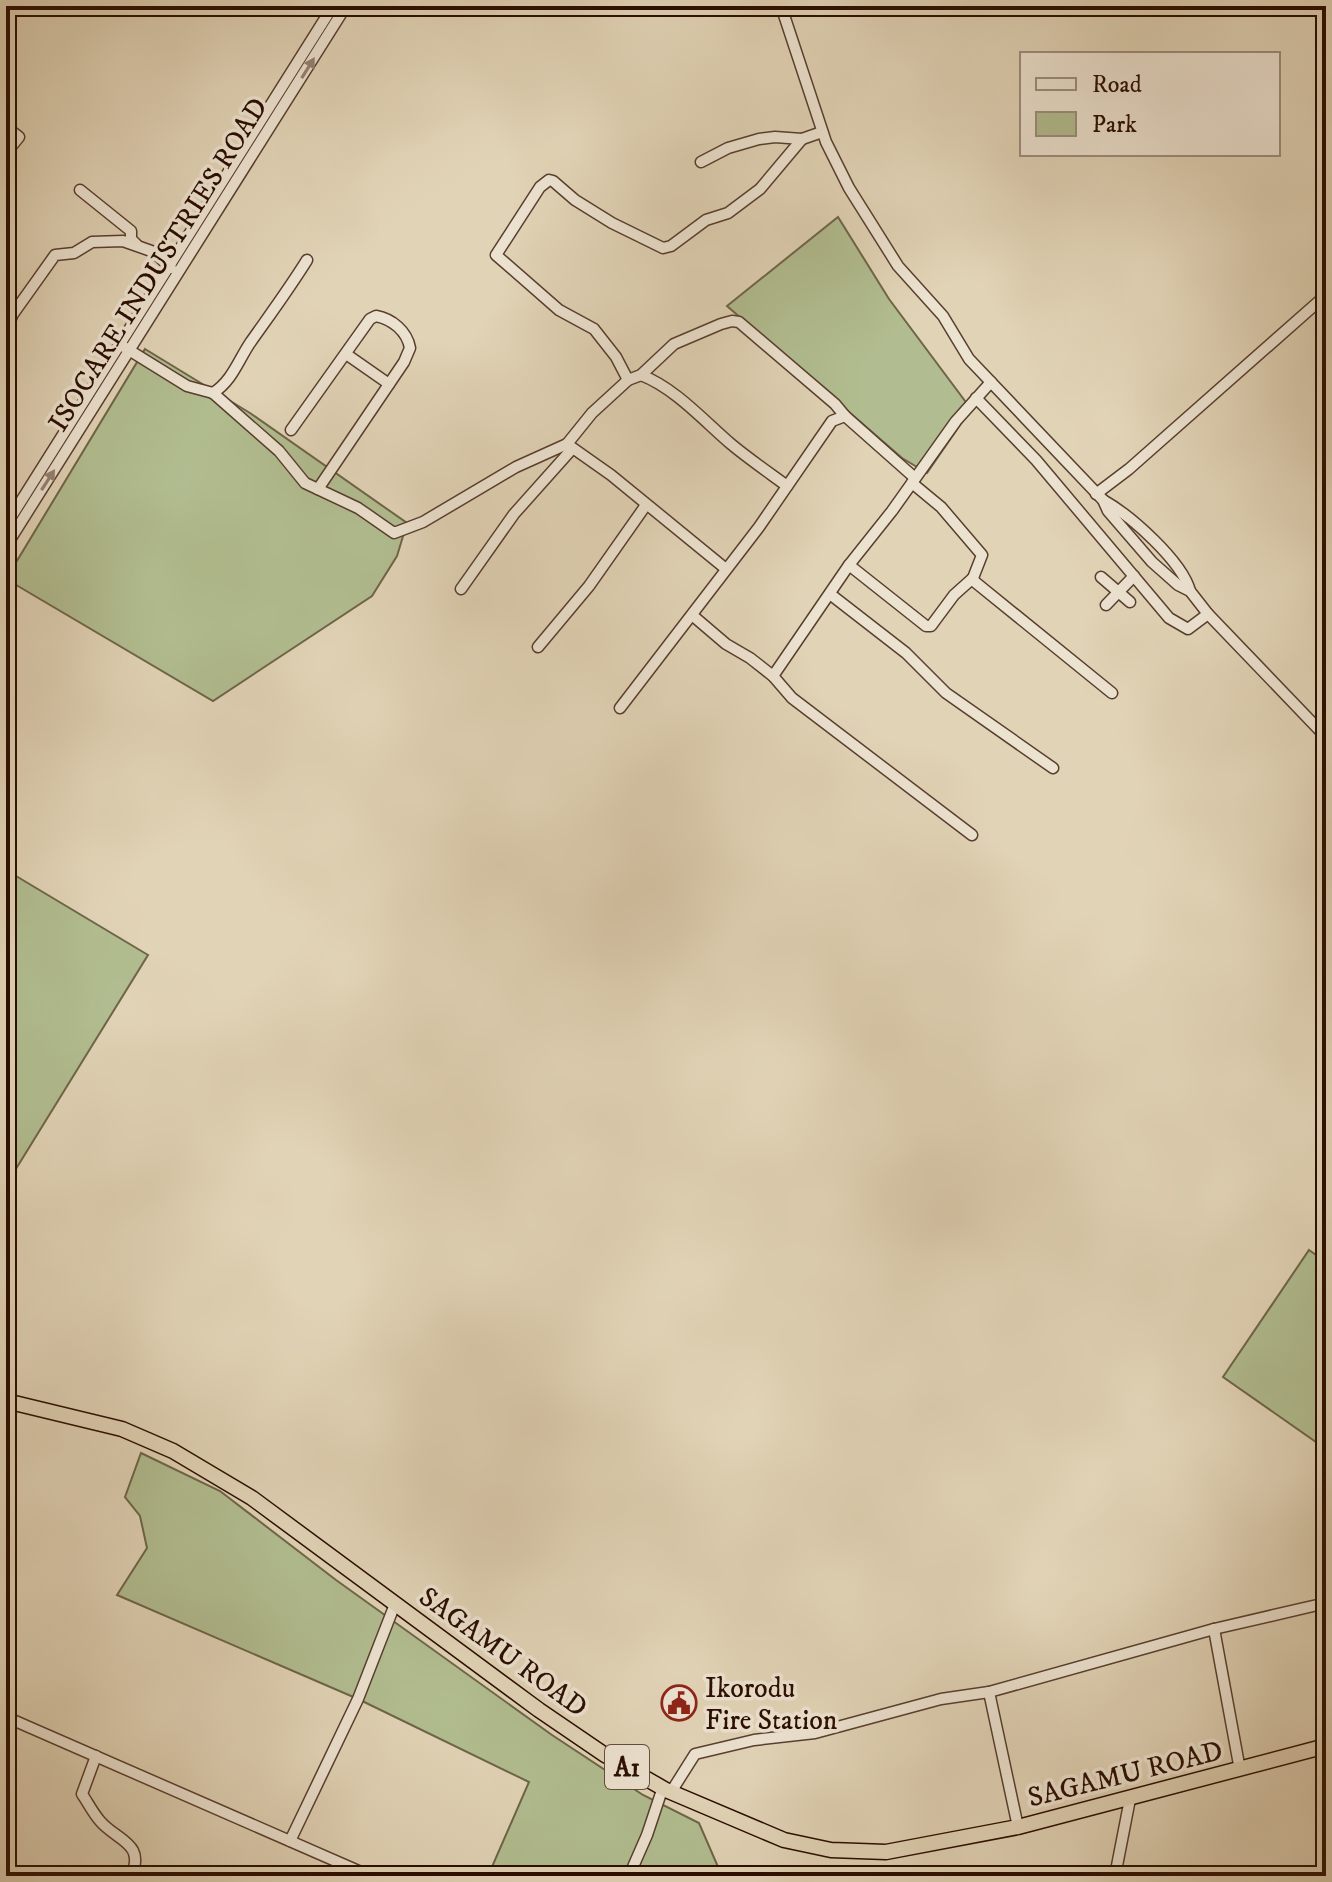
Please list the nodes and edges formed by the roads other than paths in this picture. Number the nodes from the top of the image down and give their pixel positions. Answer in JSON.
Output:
{"nodes":[{"id":1,"x":333,"y":6,"type":"edge"},
{"id":2,"x":346,"y":6,"type":"edge"},
{"id":3,"x":781,"y":6,"type":"edge"},
{"id":4,"x":6,"y":127,"type":"edge"},
{"id":5,"x":822,"y":132,"type":"junction"},
{"id":6,"x":802,"y":139,"type":"junction"},
{"id":7,"x":6,"y":153,"type":"edge"},
{"id":8,"x":701,"y":162,"type":"dead end"},
{"id":9,"x":80,"y":190,"type":"dead end"},
{"id":10,"x":137,"y":245,"type":"junction"},
{"id":11,"x":307,"y":260,"type":"dead end"},
{"id":12,"x":173,"y":269,"type":"junction"},
{"id":13,"x":1326,"y":295,"type":"edge"},
{"id":14,"x":6,"y":330,"type":"edge"},
{"id":15,"x":119,"y":344,"type":"junction"},
{"id":16,"x":129,"y":351,"type":"junction"},
{"id":17,"x":346,"y":354,"type":"junction"},
{"id":18,"x":641,"y":375,"type":"junction"},
{"id":19,"x":628,"y":380,"type":"junction"},
{"id":20,"x":991,"y":382,"type":"junction"},
{"id":21,"x":389,"y":384,"type":"junction"},
{"id":22,"x":213,"y":393,"type":"junction"},
{"id":23,"x":976,"y":398,"type":"junction"},
{"id":24,"x":845,"y":416,"type":"junction"},
{"id":25,"x":291,"y":430,"type":"dead end"},
{"id":26,"x":570,"y":446,"type":"junction"},
{"id":27,"x":914,"y":480,"type":"junction"},
{"id":28,"x":787,"y":486,"type":"junction"},
{"id":29,"x":318,"y":489,"type":"junction"},
{"id":30,"x":1100,"y":497,"type":"junction"},
{"id":31,"x":646,"y":505,"type":"junction"},
{"id":32,"x":6,"y":525,"type":"edge"},
{"id":33,"x":6,"y":546,"type":"edge"},
{"id":34,"x":849,"y":565,"type":"junction"},
{"id":35,"x":726,"y":569,"type":"junction"},
{"id":36,"x":1134,"y":576,"type":"junction"},
{"id":37,"x":1101,"y":577,"type":"dead end"},
{"id":38,"x":973,"y":578,"type":"junction"},
{"id":39,"x":461,"y":589,"type":"dead end"},
{"id":40,"x":1118,"y":593,"type":"junction"},
{"id":41,"x":830,"y":594,"type":"junction"},
{"id":42,"x":1130,"y":602,"type":"dead end"},
{"id":43,"x":1106,"y":605,"type":"dead end"},
{"id":44,"x":1208,"y":614,"type":"junction"},
{"id":45,"x":692,"y":615,"type":"junction"},
{"id":46,"x":538,"y":647,"type":"dead end"},
{"id":47,"x":773,"y":676,"type":"junction"},
{"id":48,"x":1112,"y":693,"type":"dead end"},
{"id":49,"x":620,"y":708,"type":"dead end"},
{"id":50,"x":1326,"y":737,"type":"edge"},
{"id":51,"x":1053,"y":768,"type":"dead end"},
{"id":52,"x":972,"y":835,"type":"dead end"},
{"id":53,"x":6,"y":1401,"type":"edge"},
{"id":54,"x":1326,"y":1603,"type":"edge"},
{"id":55,"x":395,"y":1604,"type":"junction"},
{"id":56,"x":1214,"y":1629,"type":"junction"},
{"id":57,"x":989,"y":1692,"type":"junction"},
{"id":58,"x":6,"y":1717,"type":"edge"},
{"id":59,"x":1326,"y":1746,"type":"edge"},
{"id":60,"x":96,"y":1756,"type":"junction"},
{"id":61,"x":1240,"y":1770,"type":"junction"},
{"id":62,"x":667,"y":1789,"type":"junction"},
{"id":63,"x":1130,"y":1799,"type":"junction"},
{"id":64,"x":1018,"y":1827,"type":"junction"},
{"id":65,"x":290,"y":1841,"type":"junction"},
{"id":66,"x":1326,"y":1863,"type":"edge"},
{"id":67,"x":131,"y":1876,"type":"edge"},
{"id":68,"x":370,"y":1876,"type":"edge"},
{"id":69,"x":629,"y":1876,"type":"edge"},
{"id":70,"x":1115,"y":1876,"type":"edge"},
{"id":71,"x":1313,"y":1876,"type":"edge"}],
"edges":[{"from":1,"to":12,"type":"street","name":"ISOCARE INDUSTRIES ROAD"},
{"from":12,"to":2,"type":"street","name":"ISOCARE INDUSTRIES ROAD","one_way":true},
{"from":3,"to":5,"type":"street"},
{"from":4,"to":7,"type":"street"},
{"from":5,"to":6,"type":"street"},
{"from":5,"to":20,"type":"street"},
{"from":6,"to":8,"type":"street"},
{"from":6,"to":19,"type":"street"},
{"from":9,"to":10,"type":"street"},
{"from":10,"to":12,"type":"street"},
{"from":10,"to":14,"type":"street"},
{"from":11,"to":22,"type":"street"},
{"from":12,"to":15,"type":"street","name":"ISOCARE INDUSTRIES ROAD"},
{"from":12,"to":16,"type":"street","name":"ISOCARE INDUSTRIES ROAD"},
{"from":13,"to":30,"type":"street"},
{"from":15,"to":16,"type":"street"},
{"from":15,"to":32,"type":"street","name":"ISOCARE INDUSTRIES ROAD"},
{"from":16,"to":22,"type":"street"},
{"from":33,"to":16,"type":"street","name":"ISOCARE INDUSTRIES ROAD","one_way":true},
{"from":17,"to":21,"type":"street"},
{"from":17,"to":21,"type":"street"},
{"from":17,"to":25,"type":"street"},
{"from":18,"to":19,"type":"street"},
{"from":18,"to":24,"type":"street"},
{"from":18,"to":28,"type":"street"},
{"from":19,"to":26,"type":"street"},
{"from":20,"to":23,"type":"street"},
{"from":20,"to":30,"type":"street"},
{"from":21,"to":29,"type":"street"},
{"from":22,"to":29,"type":"street"},
{"from":23,"to":27,"type":"street"},
{"from":23,"to":36,"type":"street"},
{"from":24,"to":27,"type":"street"},
{"from":24,"to":28,"type":"street"},
{"from":26,"to":29,"type":"street"},
{"from":26,"to":31,"type":"street"},
{"from":26,"to":39,"type":"street"},
{"from":27,"to":34,"type":"street"},
{"from":27,"to":38,"type":"street"},
{"from":28,"to":35,"type":"street"},
{"from":30,"to":44,"type":"street"},
{"from":31,"to":35,"type":"street"},
{"from":31,"to":46,"type":"street"},
{"from":34,"to":38,"type":"street"},
{"from":34,"to":41,"type":"street"},
{"from":35,"to":45,"type":"street"},
{"from":36,"to":40,"type":"street"},
{"from":36,"to":44,"type":"street"},
{"from":37,"to":40,"type":"street"},
{"from":38,"to":48,"type":"street"},
{"from":40,"to":42,"type":"street"},
{"from":40,"to":43,"type":"street"},
{"from":41,"to":47,"type":"street"},
{"from":41,"to":51,"type":"street"},
{"from":44,"to":50,"type":"street"},
{"from":45,"to":47,"type":"street"},
{"from":45,"to":49,"type":"street"},
{"from":47,"to":52,"type":"street"},
{"from":53,"to":55,"type":"highway","name":"SAGAMU ROAD","number":"A1"},
{"from":54,"to":56,"type":"street"},
{"from":55,"to":62,"type":"highway","name":"SAGAMU ROAD","number":"A1"},
{"from":55,"to":65,"type":"street"},
{"from":56,"to":57,"type":"street"},
{"from":56,"to":61,"type":"street"},
{"from":57,"to":62,"type":"street"},
{"from":57,"to":64,"type":"street"},
{"from":58,"to":60,"type":"street"},
{"from":59,"to":61,"type":"highway","name":"SAGAMU ROAD","number":"A1"},
{"from":60,"to":65,"type":"street"},
{"from":60,"to":67,"type":"street"},
{"from":61,"to":63,"type":"highway","name":"SAGAMU ROAD","number":"A1"},
{"from":62,"to":64,"type":"highway","name":"SAGAMU ROAD","number":"A1"},
{"from":62,"to":69,"type":"street"},
{"from":63,"to":64,"type":"highway","name":"SAGAMU ROAD","number":"A1"},
{"from":63,"to":70,"type":"street"},
{"from":65,"to":68,"type":"street"},
{"from":66,"to":71,"type":"street"}]}
